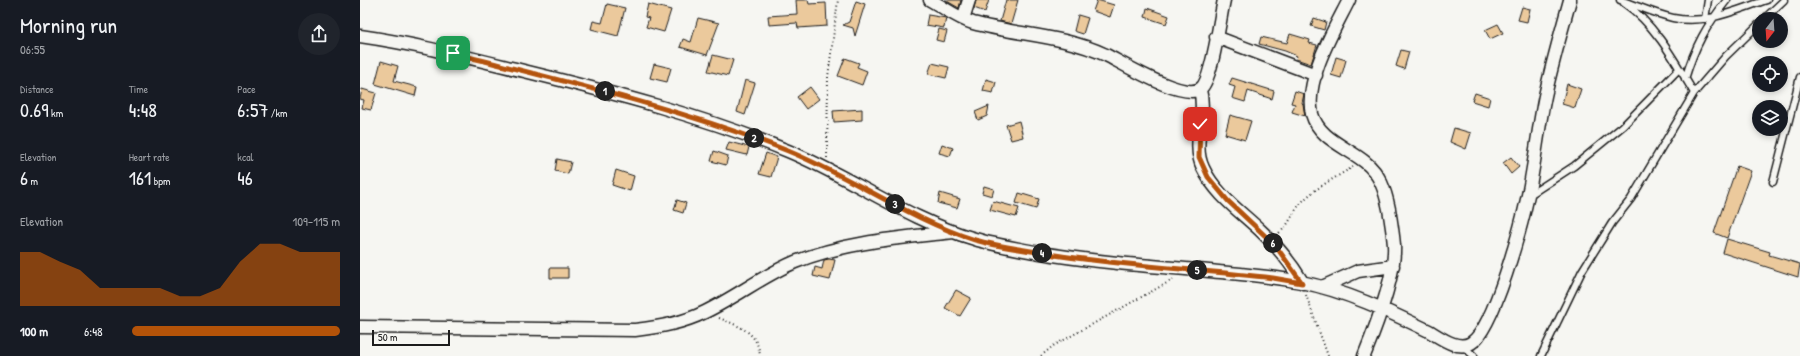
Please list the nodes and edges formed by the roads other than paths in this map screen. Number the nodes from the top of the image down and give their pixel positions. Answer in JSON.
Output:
{"nodes":[{"id":1,"x":930,"y":0,"type":"edge"},
{"id":2,"x":969,"y":0,"type":"edge"},
{"id":3,"x":1224,"y":0,"type":"edge"},
{"id":4,"x":1349,"y":0,"type":"edge"},
{"id":5,"x":1570,"y":0,"type":"edge"},
{"id":6,"x":1620,"y":0,"type":"edge"},
{"id":7,"x":1708,"y":0,"type":"edge"},
{"id":8,"x":1728,"y":0,"type":"edge"},
{"id":9,"x":1766,"y":0,"type":"edge"},
{"id":10,"x":1784,"y":0,"type":"edge"},
{"id":11,"x":1771,"y":12,"type":"edge"},
{"id":12,"x":1712,"y":18,"type":"junction"},
{"id":13,"x":963,"y":19,"type":"junction"},
{"id":14,"x":1705,"y":19,"type":"junction"},
{"id":15,"x":1752,"y":31,"type":"edge"},
{"id":16,"x":360,"y":36,"type":"edge"},
{"id":17,"x":1216,"y":37,"type":"junction"},
{"id":18,"x":1679,"y":69,"type":"junction"},
{"id":19,"x":1316,"y":75,"type":"junction"},
{"id":20,"x":1800,"y":77,"type":"edge"},
{"id":21,"x":1685,"y":79,"type":"junction"},
{"id":22,"x":1200,"y":90,"type":"junction"},
{"id":23,"x":1694,"y":93,"type":"junction"},
{"id":24,"x":1773,"y":182,"type":"dead end"},
{"id":25,"x":1528,"y":196,"type":"junction"},
{"id":26,"x":954,"y":232,"type":"junction"},
{"id":27,"x":1393,"y":266,"type":"junction"},
{"id":28,"x":1302,"y":283,"type":"junction"},
{"id":29,"x":1322,"y":287,"type":"junction"},
{"id":30,"x":1380,"y":308,"type":"junction"},
{"id":31,"x":360,"y":326,"type":"edge"},
{"id":32,"x":1463,"y":346,"type":"junction"},
{"id":33,"x":1364,"y":356,"type":"edge"},
{"id":34,"x":1474,"y":356,"type":"edge"},
{"id":35,"x":1541,"y":356,"type":"edge"}],
"edges":[{"from":1,"to":13,"type":"street"},
{"from":2,"to":13,"type":"street"},
{"from":3,"to":17,"type":"street"},
{"from":4,"to":19,"type":"street"},
{"from":5,"to":25,"type":"street"},
{"from":6,"to":14,"type":"lane"},
{"from":6,"to":18,"type":"lane"},
{"from":7,"to":14,"type":"lane"},
{"from":8,"to":12,"type":"lane"},
{"from":9,"to":12,"type":"lane"},
{"from":10,"to":11,"type":"lane"},
{"from":12,"to":14,"type":"lane"},
{"from":12,"to":21,"type":"lane"},
{"from":13,"to":22,"type":"street"},
{"from":15,"to":23,"type":"lane"},
{"from":16,"to":26,"type":"street"},
{"from":17,"to":19,"type":"street"},
{"from":17,"to":22,"type":"street"},
{"from":18,"to":21,"type":"lane"},
{"from":18,"to":25,"type":"lane"},
{"from":19,"to":27,"type":"street"},
{"from":20,"to":24,"type":"lane"},
{"from":21,"to":23,"type":"lane"},
{"from":22,"to":28,"type":"street"},
{"from":23,"to":35,"type":"lane"},
{"from":25,"to":32,"type":"street"},
{"from":26,"to":28,"type":"street"},
{"from":26,"to":31,"type":"street"},
{"from":27,"to":29,"type":"street"},
{"from":27,"to":30,"type":"street"},
{"from":28,"to":29,"type":"street"},
{"from":29,"to":30,"type":"street"},
{"from":30,"to":32,"type":"street"},
{"from":30,"to":33,"type":"street"},
{"from":32,"to":34,"type":"lane"}]}
